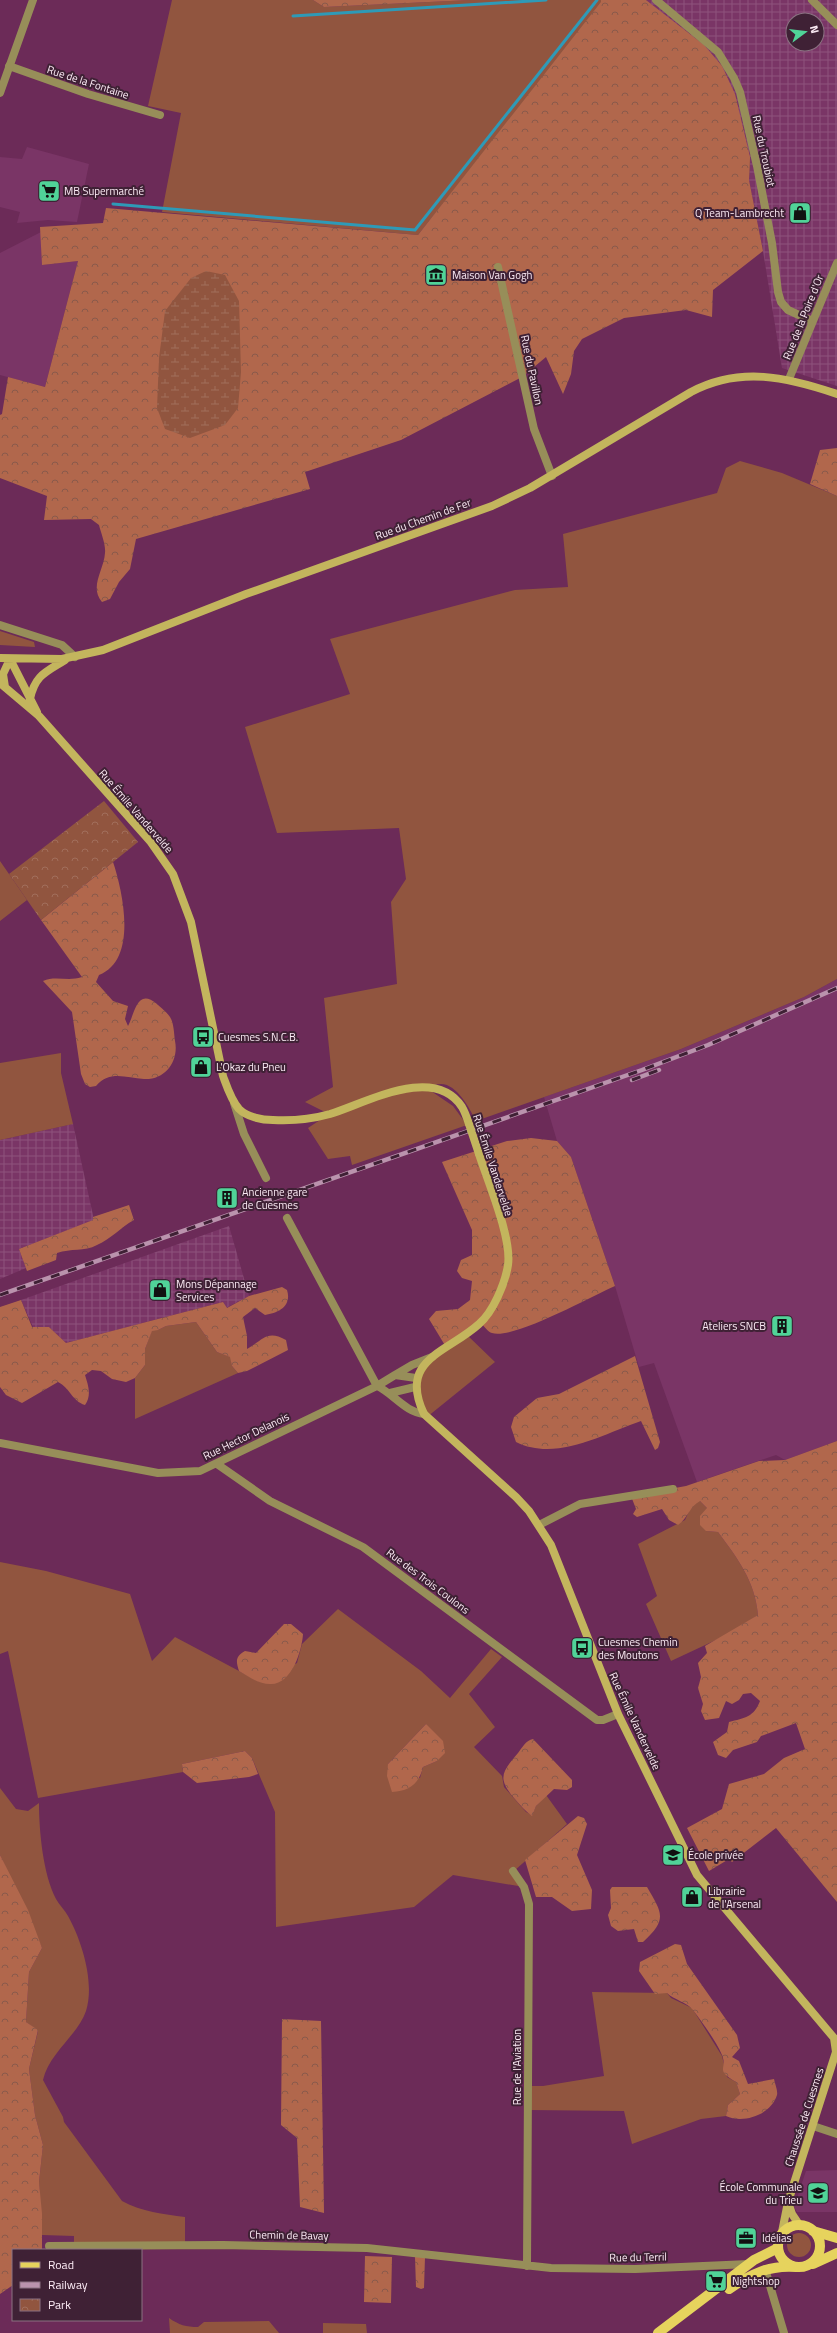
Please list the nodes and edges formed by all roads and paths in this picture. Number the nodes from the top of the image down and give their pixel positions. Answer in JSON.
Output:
{"nodes":[{"id":1,"x":33,"y":0,"type":"edge"},
{"id":2,"x":656,"y":0,"type":"edge"},
{"id":3,"x":812,"y":0,"type":"edge"},
{"id":4,"x":837,"y":26,"type":"edge"},
{"id":5,"x":9,"y":66,"type":"junction"},
{"id":6,"x":0,"y":93,"type":"edge"},
{"id":7,"x":160,"y":115,"type":"dead end"},
{"id":8,"x":837,"y":263,"type":"edge"},
{"id":9,"x":498,"y":267,"type":"dead end"},
{"id":10,"x":812,"y":321,"type":"junction"},
{"id":11,"x":789,"y":379,"type":"junction"},
{"id":12,"x":837,"y":394,"type":"edge"},
{"id":13,"x":552,"y":476,"type":"junction"},
{"id":14,"x":0,"y":625,"type":"edge"},
{"id":15,"x":75,"y":657,"type":"junction"},
{"id":16,"x":0,"y":658,"type":"edge"},
{"id":17,"x":10,"y":659,"type":"junction"},
{"id":18,"x":67,"y":659,"type":"junction"},
{"id":19,"x":2,"y":685,"type":"edge"},
{"id":20,"x":30,"y":699,"type":"junction"},
{"id":21,"x":39,"y":716,"type":"junction"},
{"id":22,"x":233,"y":1100,"type":"junction"},
{"id":23,"x":266,"y":1178,"type":"dead end"},
{"id":24,"x":287,"y":1218,"type":"dead end"},
{"id":25,"x":432,"y":1357,"type":"junction"},
{"id":26,"x":395,"y":1375,"type":"junction"},
{"id":27,"x":416,"y":1378,"type":"junction"},
{"id":28,"x":377,"y":1386,"type":"junction"},
{"id":29,"x":415,"y":1387,"type":"junction"},
{"id":30,"x":390,"y":1393,"type":"junction"},
{"id":31,"x":424,"y":1414,"type":"junction"},
{"id":32,"x":0,"y":1443,"type":"edge"},
{"id":33,"x":217,"y":1464,"type":"junction"},
{"id":34,"x":673,"y":1489,"type":"dead end"},
{"id":35,"x":539,"y":1525,"type":"junction"},
{"id":36,"x":618,"y":1714,"type":"junction"},
{"id":37,"x":513,"y":1871,"type":"dead end"},
{"id":38,"x":835,"y":2038,"type":"edge"},
{"id":39,"x":813,"y":2126,"type":"junction"},
{"id":40,"x":837,"y":2134,"type":"edge"},
{"id":41,"x":788,"y":2202,"type":"junction"},
{"id":42,"x":800,"y":2226,"type":"junction"},
{"id":43,"x":813,"y":2231,"type":"junction"},
{"id":44,"x":781,"y":2237,"type":"junction"},
{"id":45,"x":837,"y":2238,"type":"edge"},
{"id":46,"x":49,"y":2246,"type":"dead end"},
{"id":47,"x":778,"y":2248,"type":"junction"},
{"id":48,"x":837,"y":2254,"type":"edge"},
{"id":49,"x":750,"y":2264,"type":"junction"},
{"id":50,"x":809,"y":2265,"type":"junction"},
{"id":51,"x":527,"y":2266,"type":"junction"},
{"id":52,"x":796,"y":2267,"type":"junction"},
{"id":53,"x":765,"y":2269,"type":"junction"},
{"id":54,"x":658,"y":2333,"type":"edge"},
{"id":55,"x":669,"y":2333,"type":"edge"},
{"id":56,"x":784,"y":2333,"type":"edge"}],
"edges":[{"from":1,"to":5,"type":"street"},
{"from":2,"to":10,"type":"street","name":"Rue du Troubiot"},
{"from":3,"to":4,"type":"street"},
{"from":5,"to":6,"type":"street"},
{"from":5,"to":7,"type":"street","name":"Rue de la Fontaine"},
{"from":8,"to":10,"type":"street","name":"Rue de la Poire d'Or"},
{"from":9,"to":13,"type":"street","name":"Rue du Pavillon"},
{"from":10,"to":11,"type":"street","name":"Rue de la Poire d'Or"},
{"from":11,"to":12,"type":"main road","name":"Rue du Chemin de Fer"},
{"from":11,"to":13,"type":"main road","name":"Rue du Chemin de Fer"},
{"from":13,"to":15,"type":"main road","name":"Rue du Chemin de Fer"},
{"from":14,"to":15,"type":"street"},
{"from":15,"to":18,"type":"main road","name":"Rue du Chemin de Fer"},
{"from":16,"to":17,"type":"main road","name":"Rue du Chemin de Fer"},
{"from":17,"to":18,"type":"main road","name":"Rue du Chemin de Fer"},
{"from":17,"to":19,"type":"main road"},
{"from":17,"to":20,"type":"main road"},
{"from":18,"to":20,"type":"main road"},
{"from":19,"to":21,"type":"main road","name":"Rue Émile Vandervelde"},
{"from":20,"to":21,"type":"main road"},
{"from":21,"to":22,"type":"main road","name":"Rue Émile Vandervelde"},
{"from":22,"to":23,"type":"street","name":"Rue Émile Vandervelde"},
{"from":22,"to":25,"type":"main road","name":"Rue Émile Vandervelde","bridge":true},
{"from":24,"to":28,"type":"street"},
{"from":25,"to":26,"type":"street","name":"Rue Hector Delanois"},
{"from":25,"to":27,"type":"main road","name":"Rue Émile Vandervelde"},
{"from":26,"to":27,"type":"street"},
{"from":26,"to":28,"type":"street","name":"Rue Hector Delanois"},
{"from":27,"to":29,"type":"main road","name":"Rue Émile Vandervelde"},
{"from":28,"to":30,"type":"street","name":"Rue Émile Vandervelde"},
{"from":28,"to":33,"type":"street","name":"Rue Hector Delanois"},
{"from":29,"to":30,"type":"street"},
{"from":29,"to":31,"type":"main road","name":"Rue Émile Vandervelde"},
{"from":30,"to":31,"type":"street","name":"Rue Émile Vandervelde"},
{"from":31,"to":35,"type":"main road","name":"Rue Émile Vandervelde"},
{"from":32,"to":33,"type":"street","name":"Rue Hector Delanois"},
{"from":33,"to":36,"type":"street","name":"Rue des Trois Coulons"},
{"from":34,"to":35,"type":"street"},
{"from":35,"to":36,"type":"main road","name":"Rue Émile Vandervelde"},
{"from":36,"to":38,"type":"main road","name":"Rue Émile Vandervelde"},
{"from":37,"to":51,"type":"street","name":"Rue de l'Aviation"},
{"from":38,"to":39,"type":"main road","name":"Chaussée de Cuesmes"},
{"from":39,"to":40,"type":"street"},
{"from":39,"to":41,"type":"main road","name":"Chaussée de Cuesmes"},
{"from":41,"to":42,"type":"main road"},
{"from":41,"to":44,"type":"main road","name":"Chaussée de Cuesmes"},
{"from":42,"to":43,"type":"main road"},
{"from":42,"to":44,"type":"main road"},
{"from":43,"to":45,"type":"main road"},
{"from":43,"to":50,"type":"main road"},
{"from":44,"to":47,"type":"main road"},
{"from":46,"to":51,"type":"street","name":"Chemin de Bavay"},
{"from":47,"to":49,"type":"main road"},
{"from":47,"to":52,"type":"main road"},
{"from":48,"to":50,"type":"main road"},
{"from":49,"to":51,"type":"street","name":"Rue du Terril"},
{"from":49,"to":54,"type":"main road"},
{"from":50,"to":52,"type":"main road"},
{"from":52,"to":53,"type":"main road"},
{"from":53,"to":55,"type":"main road"},
{"from":53,"to":56,"type":"street"}]}
